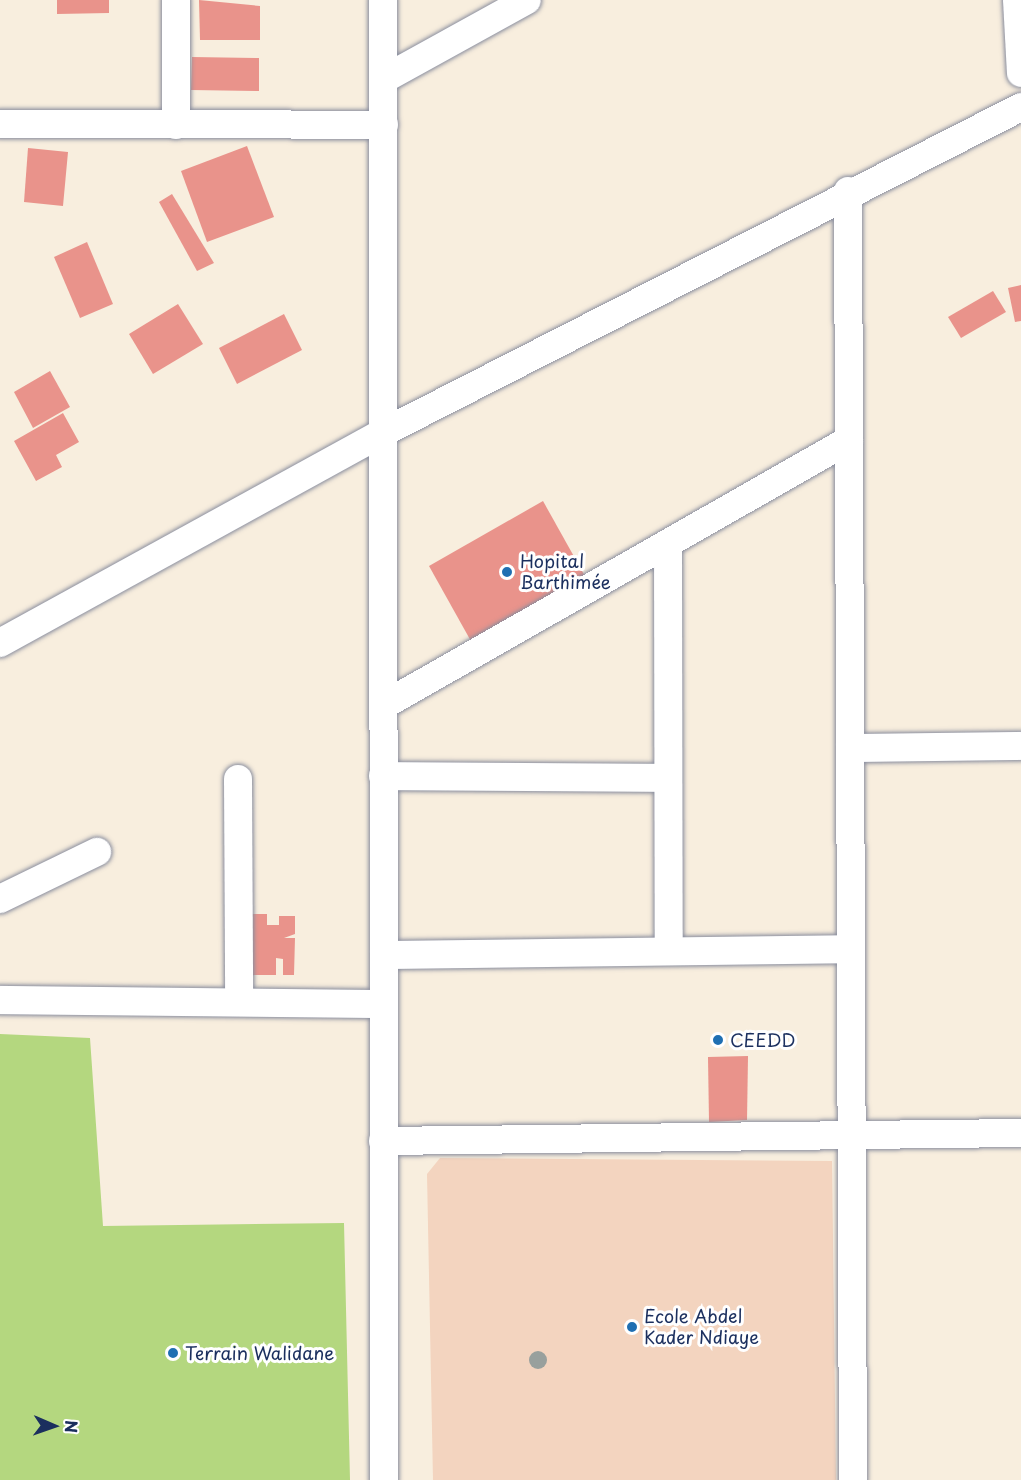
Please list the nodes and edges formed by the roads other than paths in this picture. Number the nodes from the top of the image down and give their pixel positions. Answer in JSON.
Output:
{"nodes":[{"id":1,"x":176,"y":0,"type":"edge"},
{"id":2,"x":383,"y":0,"type":"edge"},
{"id":3,"x":527,"y":0,"type":"edge"},
{"id":4,"x":1017,"y":0,"type":"edge"},
{"id":5,"x":1021,"y":73,"type":"edge"},
{"id":6,"x":384,"y":79,"type":"junction"},
{"id":7,"x":1021,"y":107,"type":"edge"},
{"id":8,"x":0,"y":124,"type":"edge"},
{"id":9,"x":176,"y":124,"type":"junction"},
{"id":10,"x":384,"y":125,"type":"junction"},
{"id":11,"x":848,"y":191,"type":"junction"},
{"id":12,"x":384,"y":432,"type":"junction"},
{"id":13,"x":849,"y":440,"type":"junction"},
{"id":14,"x":668,"y":544,"type":"junction"},
{"id":15,"x":0,"y":643,"type":"edge"},
{"id":16,"x":384,"y":705,"type":"junction"},
{"id":17,"x":1021,"y":746,"type":"edge"},
{"id":18,"x":850,"y":748,"type":"junction"},
{"id":19,"x":383,"y":776,"type":"junction"},
{"id":20,"x":668,"y":778,"type":"junction"},
{"id":21,"x":238,"y":779,"type":"dead end"},
{"id":22,"x":97,"y":852,"type":"dead end"},
{"id":23,"x":0,"y":899,"type":"edge"},
{"id":24,"x":851,"y":949,"type":"junction"},
{"id":25,"x":669,"y":951,"type":"junction"},
{"id":26,"x":384,"y":955,"type":"junction"},
{"id":27,"x":0,"y":1000,"type":"edge"},
{"id":28,"x":239,"y":1002,"type":"junction"},
{"id":29,"x":384,"y":1004,"type":"junction"},
{"id":30,"x":1021,"y":1133,"type":"edge"},
{"id":31,"x":851,"y":1135,"type":"junction"},
{"id":32,"x":384,"y":1141,"type":"junction"},
{"id":33,"x":384,"y":1480,"type":"edge"},
{"id":34,"x":853,"y":1480,"type":"edge"}],
"edges":[{"from":1,"to":9,"type":"street"},
{"from":2,"to":6,"type":"street"},
{"from":3,"to":6,"type":"street"},
{"from":4,"to":5,"type":"street"},
{"from":6,"to":10,"type":"street"},
{"from":7,"to":11,"type":"street"},
{"from":8,"to":9,"type":"street"},
{"from":9,"to":10,"type":"street"},
{"from":10,"to":12,"type":"street"},
{"from":11,"to":12,"type":"street"},
{"from":11,"to":13,"type":"street"},
{"from":12,"to":15,"type":"street"},
{"from":12,"to":16,"type":"street"},
{"from":13,"to":14,"type":"street"},
{"from":13,"to":18,"type":"street"},
{"from":14,"to":16,"type":"street"},
{"from":14,"to":20,"type":"street"},
{"from":16,"to":19,"type":"street"},
{"from":17,"to":18,"type":"street"},
{"from":18,"to":24,"type":"street"},
{"from":19,"to":20,"type":"street"},
{"from":19,"to":26,"type":"street"},
{"from":20,"to":25,"type":"street"},
{"from":21,"to":28,"type":"street"},
{"from":22,"to":23,"type":"street"},
{"from":24,"to":25,"type":"street"},
{"from":24,"to":31,"type":"street"},
{"from":25,"to":26,"type":"street"},
{"from":26,"to":29,"type":"street"},
{"from":27,"to":28,"type":"street"},
{"from":28,"to":29,"type":"street"},
{"from":29,"to":32,"type":"street"},
{"from":30,"to":31,"type":"street"},
{"from":31,"to":32,"type":"street"},
{"from":31,"to":34,"type":"street"},
{"from":32,"to":33,"type":"street"}]}
